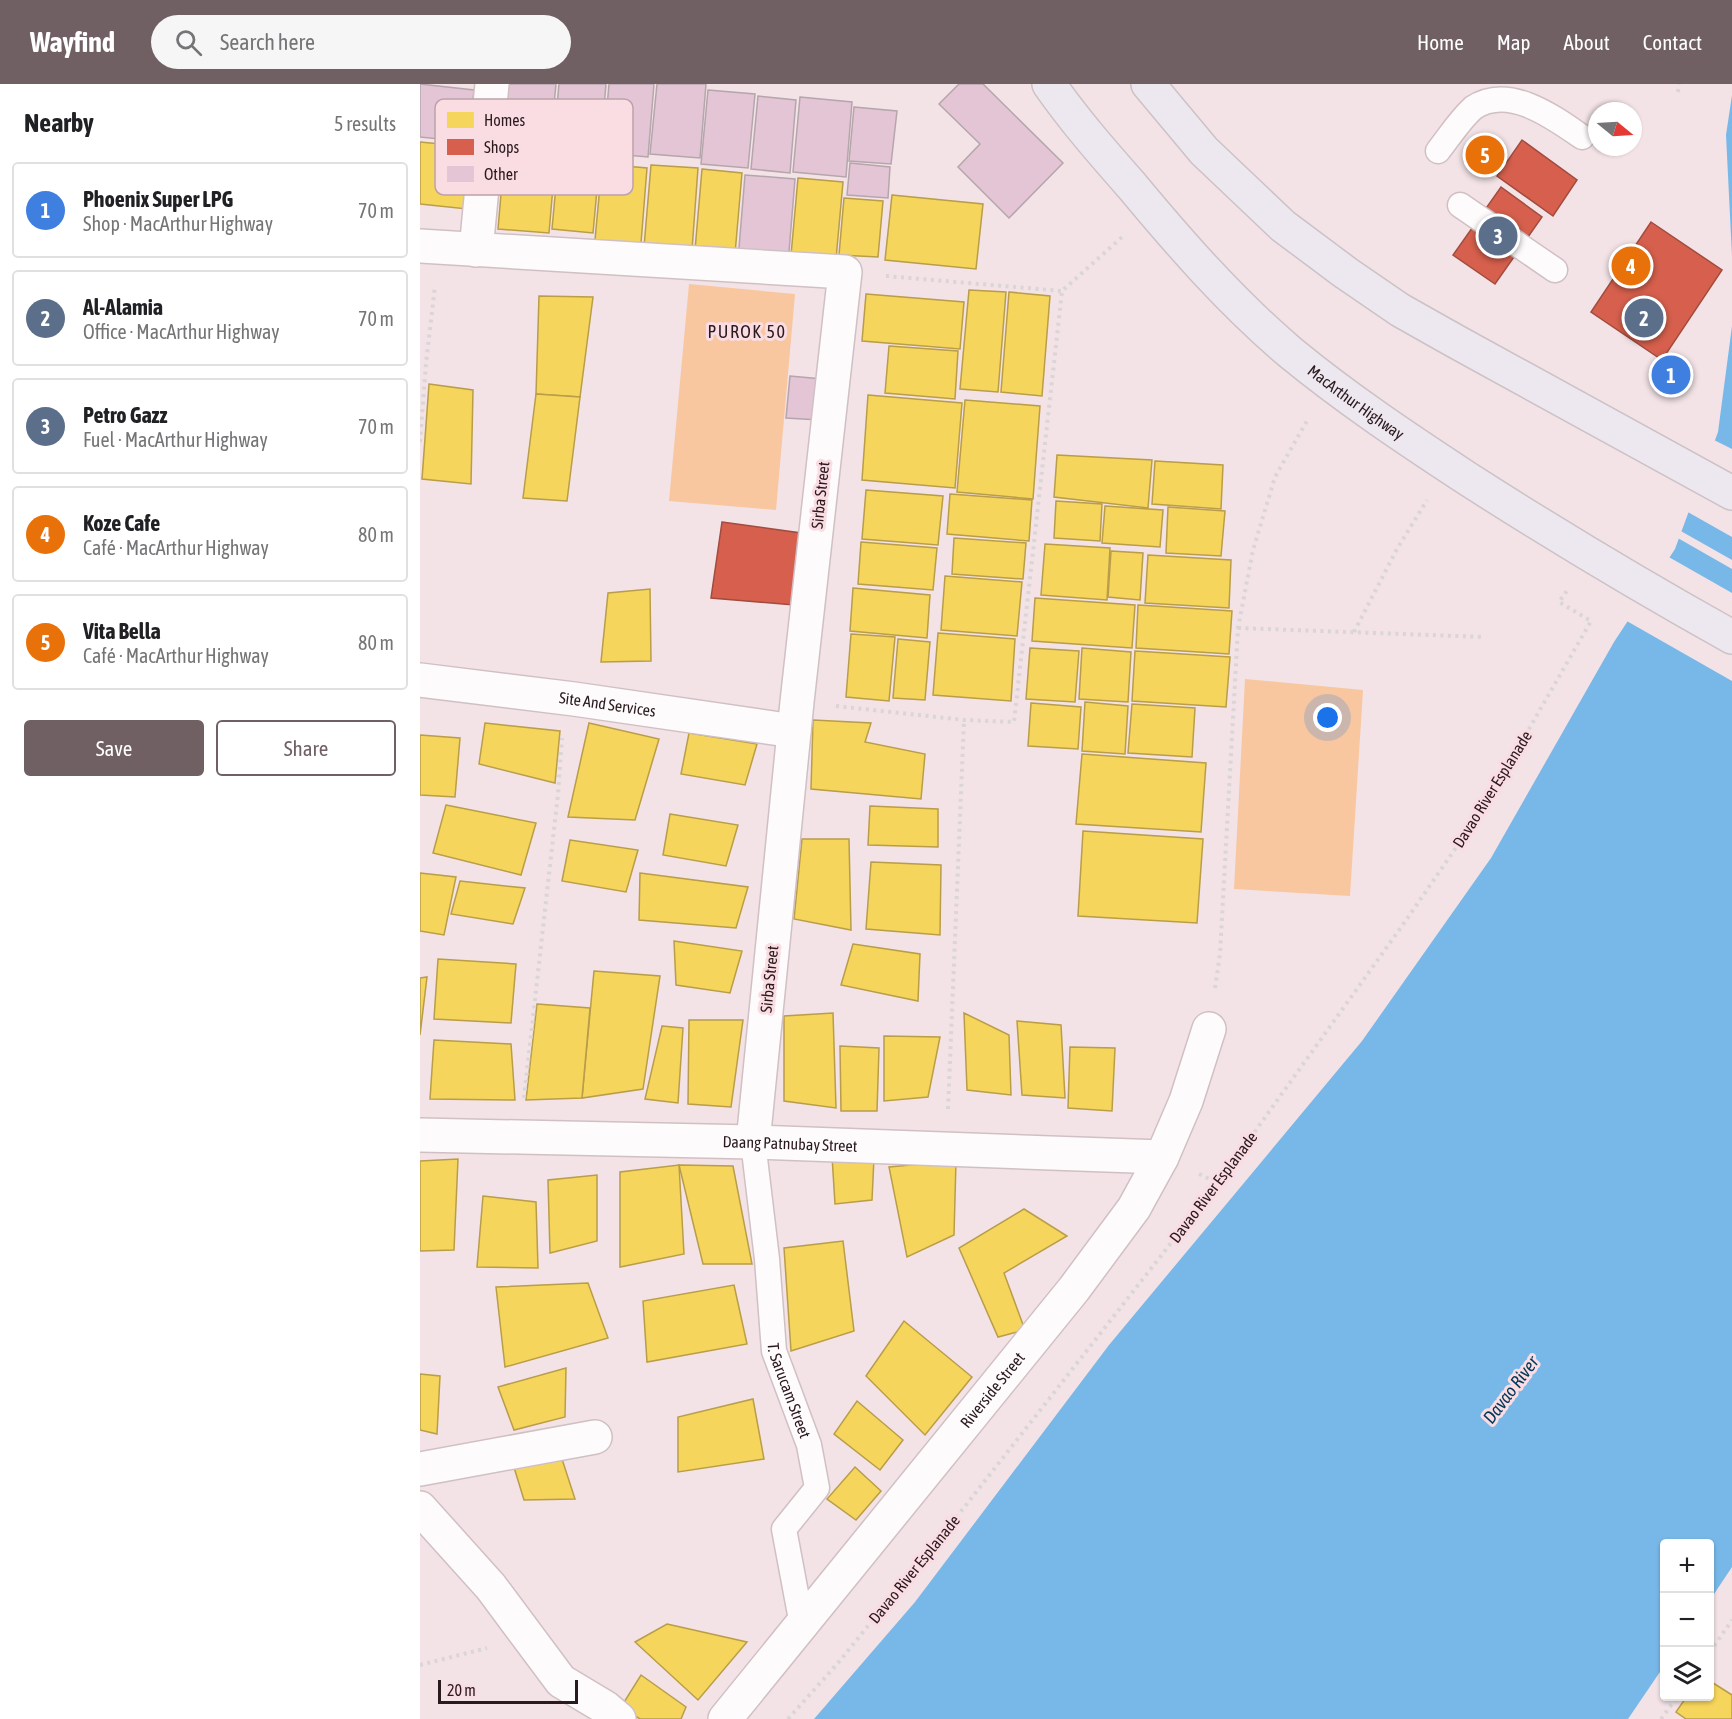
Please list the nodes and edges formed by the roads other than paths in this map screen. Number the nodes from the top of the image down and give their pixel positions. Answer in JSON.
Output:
{"nodes":[{"id":1,"x":492,"y":84,"type":"edge"},
{"id":2,"x":1049,"y":84,"type":"edge"},
{"id":3,"x":1148,"y":84,"type":"edge"},
{"id":4,"x":491,"y":99,"type":"edge"},
{"id":5,"x":1582,"y":137,"type":"dead end"},
{"id":6,"x":1438,"y":152,"type":"dead end"},
{"id":7,"x":481,"y":195,"type":"edge"},
{"id":8,"x":1460,"y":206,"type":"dead end"},
{"id":9,"x":430,"y":246,"type":"edge"},
{"id":10,"x":476,"y":250,"type":"junction"},
{"id":11,"x":1556,"y":270,"type":"dead end"},
{"id":12,"x":1732,"y":493,"type":"edge"},
{"id":13,"x":1732,"y":637,"type":"edge"},
{"id":14,"x":420,"y":680,"type":"edge"},
{"id":15,"x":795,"y":717,"type":"junction"},
{"id":16,"x":1209,"y":1029,"type":"dead end"},
{"id":17,"x":420,"y":1135,"type":"edge"},
{"id":18,"x":753,"y":1142,"type":"junction"},
{"id":19,"x":1162,"y":1157,"type":"junction"},
{"id":20,"x":595,"y":1437,"type":"dead end"},
{"id":21,"x":420,"y":1468,"type":"edge"},
{"id":22,"x":420,"y":1508,"type":"edge"},
{"id":23,"x":802,"y":1625,"type":"junction"},
{"id":24,"x":619,"y":1719,"type":"edge"},
{"id":25,"x":725,"y":1719,"type":"edge"}],
"edges":[{"from":1,"to":4,"type":"street"},
{"from":2,"to":13,"type":"main road","name":"MacArthur Highway"},
{"from":3,"to":12,"type":"main road"},
{"from":5,"to":6,"type":"lane"},
{"from":7,"to":10,"type":"street"},
{"from":8,"to":11,"type":"lane"},
{"from":9,"to":10,"type":"street"},
{"from":10,"to":15,"type":"street","name":"Sirba Street"},
{"from":14,"to":15,"type":"street","name":"Site And Services"},
{"from":15,"to":18,"type":"street","name":"Sirba Street"},
{"from":16,"to":19,"type":"street","name":"Riverside Street"},
{"from":17,"to":18,"type":"street","name":"Daang Patnubay Street"},
{"from":18,"to":19,"type":"street","name":"Daang Patnubay Street"},
{"from":18,"to":23,"type":"lane","name":"T. Sarucam Street"},
{"from":19,"to":23,"type":"street","name":"Riverside Street"},
{"from":20,"to":21,"type":"street"},
{"from":22,"to":24,"type":"street"},
{"from":23,"to":25,"type":"street","name":"Riverside Street"}]}
